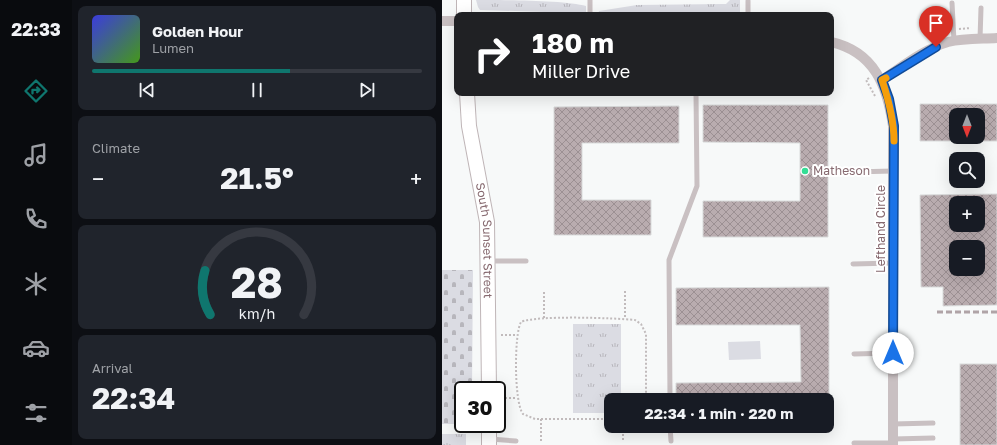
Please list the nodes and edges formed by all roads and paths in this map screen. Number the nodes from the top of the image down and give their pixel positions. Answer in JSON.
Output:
{"nodes":[{"id":1,"x":464,"y":0,"type":"edge"},
{"id":2,"x":590,"y":0,"type":"edge"},
{"id":3,"x":748,"y":1,"type":"dead end"},
{"id":4,"x":952,"y":3,"type":"dead end"},
{"id":5,"x":982,"y":8,"type":"dead end"},
{"id":6,"x":464,"y":12,"type":"edge"},
{"id":7,"x":590,"y":12,"type":"edge"},
{"id":8,"x":748,"y":12,"type":"edge"},
{"id":9,"x":442,"y":21,"type":"edge"},
{"id":10,"x":454,"y":21,"type":"edge"},
{"id":11,"x":980,"y":38,"type":"junction"},
{"id":12,"x":997,"y":38,"type":"edge"},
{"id":13,"x":954,"y":41,"type":"junction"},
{"id":14,"x":834,"y":43,"type":"edge"},
{"id":15,"x":882,"y":80,"type":"junction"},
{"id":16,"x":467,"y":96,"type":"edge"},
{"id":17,"x":696,"y":96,"type":"edge"},
{"id":18,"x":893,"y":171,"type":"junction"},
{"id":19,"x":853,"y":172,"type":"dead end"},
{"id":20,"x":488,"y":261,"type":"junction"},
{"id":21,"x":526,"y":261,"type":"dead end"},
{"id":22,"x":893,"y":263,"type":"junction"},
{"id":23,"x":853,"y":264,"type":"dead end"},
{"id":24,"x":625,"y":291,"type":"dead end"},
{"id":25,"x":544,"y":292,"type":"dead end"},
{"id":26,"x":544,"y":318,"type":"junction"},
{"id":27,"x":625,"y":319,"type":"junction"},
{"id":28,"x":500,"y":335,"type":"dead end"},
{"id":29,"x":516,"y":335,"type":"junction"},
{"id":30,"x":893,"y":353,"type":"junction"},
{"id":31,"x":854,"y":354,"type":"dead end"},
{"id":32,"x":489,"y":381,"type":"edge"},
{"id":33,"x":646,"y":393,"type":"edge"},
{"id":34,"x":670,"y":393,"type":"edge"},
{"id":35,"x":506,"y":398,"type":"edge"},
{"id":36,"x":517,"y":398,"type":"junction"},
{"id":37,"x":541,"y":419,"type":"junction"},
{"id":38,"x":604,"y":419,"type":"edge"},
{"id":39,"x":933,"y":423,"type":"dead end"},
{"id":40,"x":893,"y":424,"type":"junction"},
{"id":41,"x":623,"y":433,"type":"edge"},
{"id":42,"x":670,"y":433,"type":"edge"},
{"id":43,"x":933,"y":438,"type":"dead end"},
{"id":44,"x":516,"y":441,"type":"dead end"},
{"id":45,"x":541,"y":441,"type":"dead end"},
{"id":46,"x":489,"y":442,"type":"edge"},
{"id":47,"x":623,"y":442,"type":"dead end"},
{"id":48,"x":670,"y":442,"type":"dead end"},
{"id":49,"x":893,"y":442,"type":"edge"},
{"id":50,"x":854,"y":443,"type":"dead end"}],
"edges":[{"from":1,"to":6,"type":"street"},
{"from":2,"to":7,"type":"lane"},
{"from":3,"to":8,"type":"lane"},
{"from":4,"to":13,"type":"lane"},
{"from":5,"to":11,"type":"lane"},
{"from":9,"to":10,"type":"street"},
{"from":11,"to":12,"type":"street"},
{"from":11,"to":13,"type":"street"},
{"from":13,"to":15,"type":"street"},
{"from":14,"to":15,"type":"street","name":"Lefthand Circle"},
{"from":15,"to":18,"type":"street","name":"Lefthand Circle"},
{"from":16,"to":20,"type":"street","name":"South Sunset Street"},
{"from":17,"to":34,"type":"lane"},
{"from":18,"to":19,"type":"lane"},
{"from":18,"to":22,"type":"street","name":"Lefthand Circle"},
{"from":20,"to":21,"type":"lane"},
{"from":20,"to":32,"type":"street","name":"South Sunset Street"},
{"from":22,"to":23,"type":"lane"},
{"from":22,"to":30,"type":"street","name":"Lefthand Circle"},
{"from":24,"to":27,"type":"path"},
{"from":25,"to":26,"type":"path"},
{"from":26,"to":27,"type":"path"},
{"from":26,"to":29,"type":"path"},
{"from":27,"to":33,"type":"path"},
{"from":28,"to":29,"type":"path"},
{"from":29,"to":36,"type":"path"},
{"from":30,"to":31,"type":"lane"},
{"from":30,"to":40,"type":"street","name":"Lefthand Circle"},
{"from":35,"to":36,"type":"path"},
{"from":36,"to":37,"type":"path"},
{"from":37,"to":38,"type":"path"},
{"from":37,"to":45,"type":"path"},
{"from":39,"to":40,"type":"lane"},
{"from":40,"to":49,"type":"street","name":"Lefthand Circle"},
{"from":41,"to":47,"type":"path"},
{"from":42,"to":48,"type":"lane"},
{"from":43,"to":49,"type":"lane"},
{"from":44,"to":46,"type":"lane"},
{"from":49,"to":50,"type":"lane"}]}
